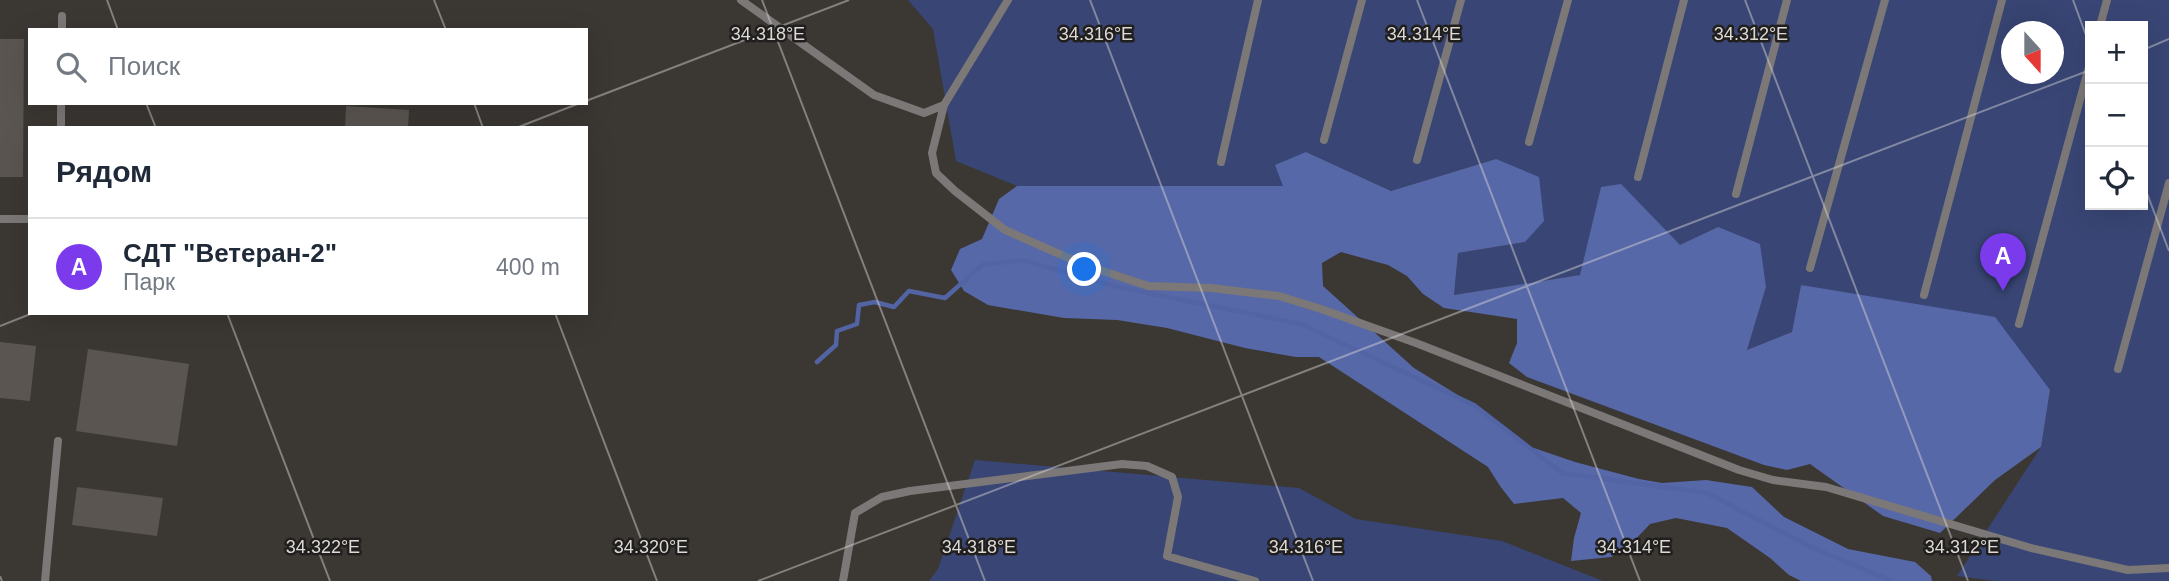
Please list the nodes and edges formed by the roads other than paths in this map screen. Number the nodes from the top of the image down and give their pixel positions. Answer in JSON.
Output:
{"nodes":[{"id":1,"x":741,"y":0,"type":"edge"},
{"id":2,"x":1008,"y":0,"type":"edge"},
{"id":3,"x":1258,"y":0,"type":"edge"},
{"id":4,"x":1362,"y":0,"type":"edge"},
{"id":5,"x":1461,"y":0,"type":"edge"},
{"id":6,"x":1568,"y":0,"type":"edge"},
{"id":7,"x":1685,"y":0,"type":"edge"},
{"id":8,"x":1787,"y":0,"type":"edge"},
{"id":9,"x":1885,"y":0,"type":"edge"},
{"id":10,"x":2002,"y":0,"type":"edge"},
{"id":11,"x":2107,"y":0,"type":"edge"},
{"id":12,"x":62,"y":16,"type":"dead end"},
{"id":13,"x":2101,"y":21,"type":"edge"},
{"id":14,"x":62,"y":28,"type":"edge"},
{"id":15,"x":2085,"y":81,"type":"edge"},
{"id":16,"x":61,"y":105,"type":"edge"},
{"id":17,"x":944,"y":105,"type":"junction"},
{"id":18,"x":61,"y":126,"type":"edge"},
{"id":19,"x":1324,"y":140,"type":"dead end"},
{"id":20,"x":1529,"y":142,"type":"dead end"},
{"id":21,"x":1417,"y":160,"type":"dead end"},
{"id":22,"x":1221,"y":162,"type":"dead end"},
{"id":23,"x":1638,"y":177,"type":"dead end"},
{"id":24,"x":2169,"y":183,"type":"edge"},
{"id":25,"x":1736,"y":194,"type":"dead end"},
{"id":26,"x":0,"y":219,"type":"edge"},
{"id":27,"x":28,"y":219,"type":"edge"},
{"id":28,"x":1810,"y":268,"type":"dead end"},
{"id":29,"x":1924,"y":295,"type":"dead end"},
{"id":30,"x":2019,"y":324,"type":"dead end"},
{"id":31,"x":2118,"y":369,"type":"dead end"},
{"id":32,"x":58,"y":441,"type":"dead end"},
{"id":33,"x":2169,"y":568,"type":"edge"},
{"id":34,"x":45,"y":581,"type":"edge"},
{"id":35,"x":844,"y":581,"type":"edge"},
{"id":36,"x":1255,"y":581,"type":"edge"}],
"edges":[{"from":1,"to":17,"type":"lane"},
{"from":2,"to":17,"type":"lane"},
{"from":3,"to":22,"type":"lane"},
{"from":4,"to":19,"type":"lane"},
{"from":5,"to":21,"type":"lane"},
{"from":6,"to":20,"type":"lane"},
{"from":7,"to":23,"type":"lane"},
{"from":8,"to":25,"type":"lane"},
{"from":9,"to":28,"type":"lane"},
{"from":10,"to":29,"type":"lane"},
{"from":11,"to":13,"type":"lane"},
{"from":12,"to":14,"type":"lane"},
{"from":15,"to":30,"type":"lane"},
{"from":16,"to":18,"type":"lane"},
{"from":17,"to":33,"type":"lane"},
{"from":24,"to":31,"type":"lane"},
{"from":26,"to":27,"type":"lane"},
{"from":32,"to":34,"type":"lane"},
{"from":35,"to":36,"type":"lane"}]}
